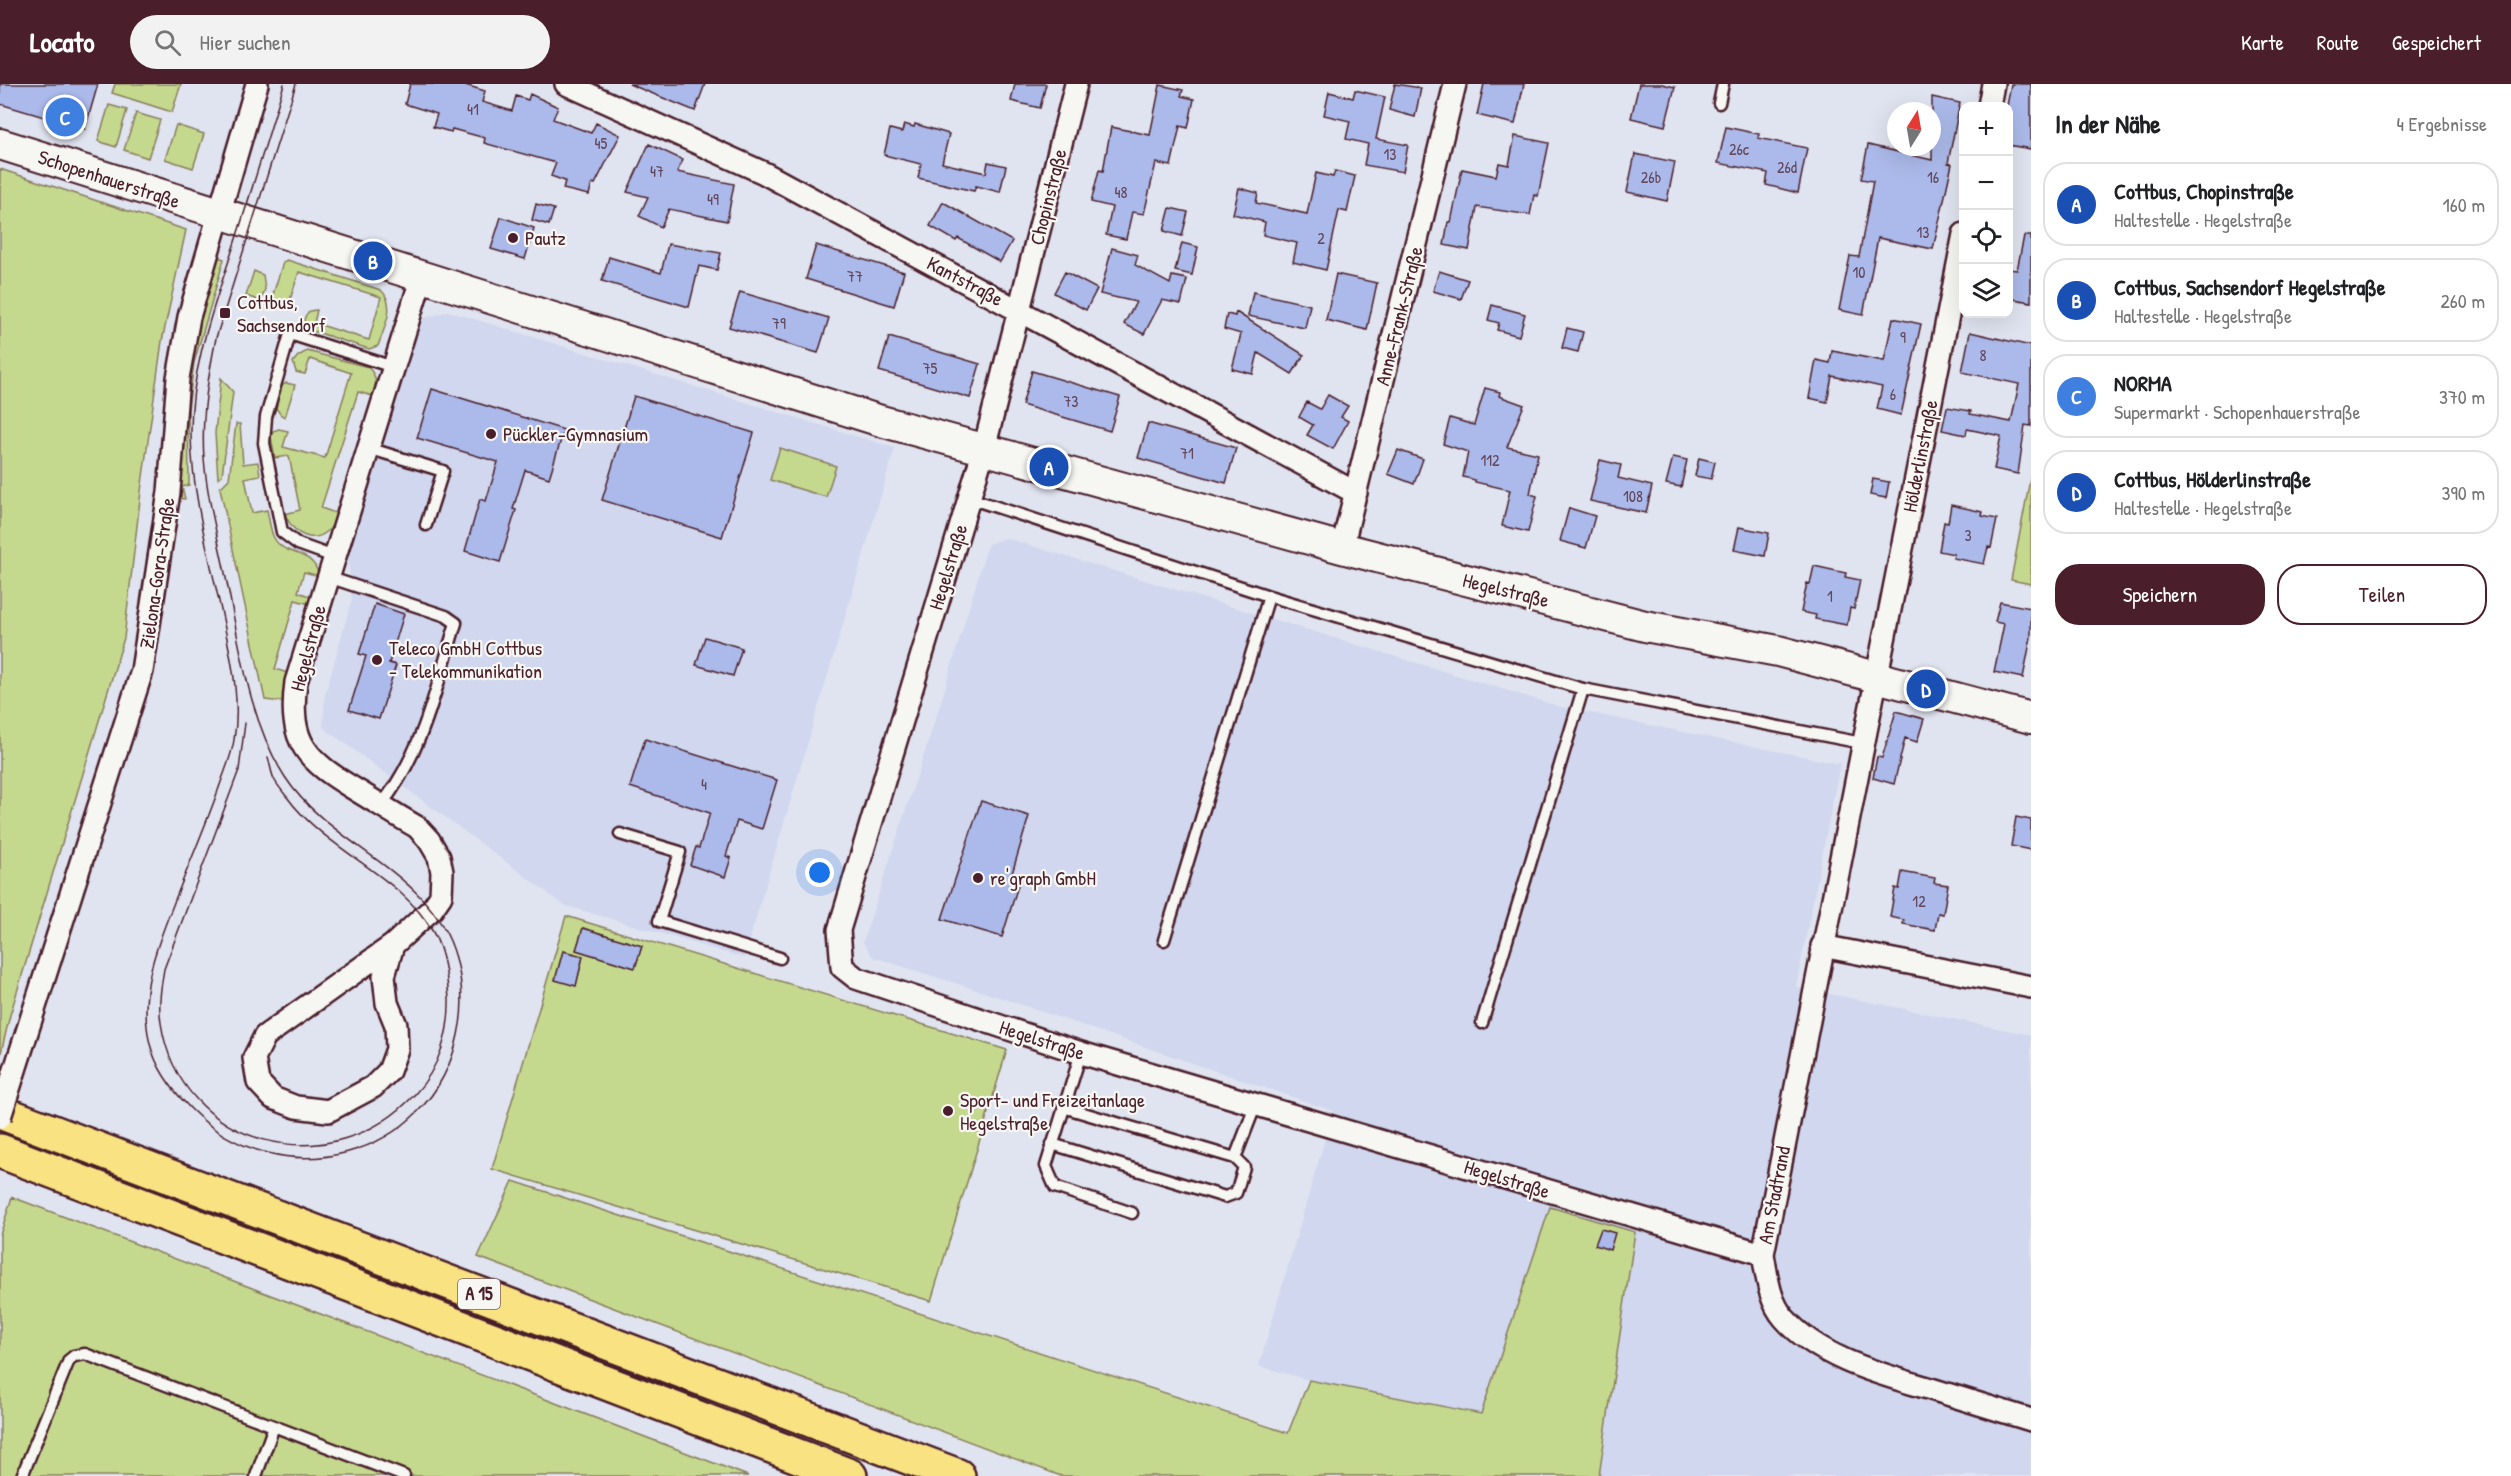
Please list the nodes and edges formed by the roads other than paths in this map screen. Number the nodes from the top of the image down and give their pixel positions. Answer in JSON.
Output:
{"nodes":[{"id":1,"x":257,"y":84,"type":"edge"},
{"id":2,"x":566,"y":84,"type":"edge"},
{"id":3,"x":1076,"y":84,"type":"edge"},
{"id":4,"x":1455,"y":84,"type":"edge"},
{"id":5,"x":1723,"y":84,"type":"edge"},
{"id":6,"x":1993,"y":84,"type":"edge"},
{"id":7,"x":1990,"y":102,"type":"edge"},
{"id":8,"x":1719,"y":103,"type":"dead end"},
{"id":9,"x":0,"y":144,"type":"edge"},
{"id":10,"x":218,"y":213,"type":"junction"},
{"id":11,"x":1959,"y":259,"type":"edge"},
{"id":12,"x":422,"y":276,"type":"junction"},
{"id":13,"x":1021,"y":310,"type":"junction"},
{"id":14,"x":393,"y":367,"type":"junction"},
{"id":15,"x":368,"y":448,"type":"junction"},
{"id":16,"x":984,"y":449,"type":"junction"},
{"id":17,"x":1356,"y":493,"type":"junction"},
{"id":18,"x":969,"y":498,"type":"junction"},
{"id":19,"x":426,"y":525,"type":"dead end"},
{"id":20,"x":1342,"y":548,"type":"junction"},
{"id":21,"x":331,"y":567,"type":"junction"},
{"id":22,"x":1269,"y":596,"type":"junction"},
{"id":23,"x":1876,"y":677,"type":"junction"},
{"id":24,"x":1583,"y":689,"type":"junction"},
{"id":25,"x":2031,"y":718,"type":"edge"},
{"id":26,"x":1862,"y":743,"type":"junction"},
{"id":27,"x":381,"y":805,"type":"junction"},
{"id":28,"x":620,"y":834,"type":"dead end"},
{"id":29,"x":1164,"y":940,"type":"dead end"},
{"id":30,"x":393,"y":945,"type":"junction"},
{"id":31,"x":1822,"y":946,"type":"junction"},
{"id":32,"x":780,"y":958,"type":"dead end"},
{"id":33,"x":2031,"y":987,"type":"edge"},
{"id":34,"x":1482,"y":1023,"type":"dead end"},
{"id":35,"x":1081,"y":1053,"type":"junction"},
{"id":36,"x":1256,"y":1104,"type":"junction"},
{"id":37,"x":1063,"y":1107,"type":"junction"},
{"id":38,"x":0,"y":1112,"type":"edge"},
{"id":39,"x":0,"y":1117,"type":"edge"},
{"id":40,"x":1052,"y":1144,"type":"junction"},
{"id":41,"x":0,"y":1151,"type":"edge"},
{"id":42,"x":1235,"y":1158,"type":"junction"},
{"id":43,"x":1132,"y":1213,"type":"dead end"},
{"id":44,"x":1763,"y":1254,"type":"junction"},
{"id":45,"x":2031,"y":1420,"type":"edge"},
{"id":46,"x":274,"y":1426,"type":"junction"},
{"id":47,"x":22,"y":1476,"type":"edge"},
{"id":48,"x":256,"y":1476,"type":"edge"},
{"id":49,"x":404,"y":1476,"type":"edge"},
{"id":50,"x":850,"y":1476,"type":"edge"},
{"id":51,"x":957,"y":1476,"type":"edge"}],
"edges":[{"from":1,"to":10,"type":"street","name":"Zielona-Gora-Straße"},
{"from":2,"to":13,"type":"street","name":"Kantstraße"},
{"from":3,"to":13,"type":"street","name":"Chopinstraße"},
{"from":4,"to":17,"type":"street","name":"Anne-Frank-Straße"},
{"from":5,"to":8,"type":"lane"},
{"from":6,"to":7,"type":"street"},
{"from":9,"to":10,"type":"street","name":"Schopenhauerstraße"},
{"from":10,"to":12,"type":"street","name":"Hegelstraße"},
{"from":10,"to":39,"type":"street","name":"Zielona-Gora-Straße","bridge":true},
{"from":11,"to":23,"type":"street","name":"Hölderlinstraße"},
{"from":12,"to":14,"type":"street","name":"Hegelstraße"},
{"from":12,"to":16,"type":"street","name":"Hegelstraße"},
{"from":13,"to":16,"type":"street","name":"Hegelstraße"},
{"from":13,"to":17,"type":"street","name":"Kantstraße"},
{"from":14,"to":15,"type":"street","name":"Hegelstraße"},
{"from":14,"to":21,"type":"lane"},
{"from":15,"to":19,"type":"lane"},
{"from":15,"to":21,"type":"street","name":"Hegelstraße"},
{"from":16,"to":18,"type":"street","name":"Hegelstraße"},
{"from":16,"to":20,"type":"street","name":"Hegelstraße"},
{"from":17,"to":20,"type":"street","name":"Anne-Frank-Straße"},
{"from":18,"to":22,"type":"lane"},
{"from":18,"to":35,"type":"street","name":"Hegelstraße"},
{"from":20,"to":23,"type":"street","name":"Hegelstraße"},
{"from":21,"to":27,"type":"street","name":"Hegelstraße"},
{"from":21,"to":27,"type":"lane"},
{"from":22,"to":24,"type":"lane"},
{"from":22,"to":29,"type":"lane"},
{"from":23,"to":25,"type":"street","name":"Hegelstraße"},
{"from":23,"to":26,"type":"street","name":"Am Stadtrand"},
{"from":24,"to":26,"type":"lane"},
{"from":24,"to":34,"type":"lane"},
{"from":26,"to":31,"type":"street","name":"Am Stadtrand"},
{"from":27,"to":30,"type":"street","name":"Hegelstraße"},
{"from":28,"to":32,"type":"lane"},
{"from":30,"to":30,"type":"street","name":"Hegelstraße"},
{"from":31,"to":33,"type":"street"},
{"from":31,"to":44,"type":"street","name":"Am Stadtrand"},
{"from":35,"to":36,"type":"street","name":"Hegelstraße"},
{"from":35,"to":37,"type":"lane"},
{"from":36,"to":42,"type":"lane"},
{"from":36,"to":44,"type":"street","name":"Hegelstraße"},
{"from":37,"to":40,"type":"lane"},
{"from":37,"to":42,"type":"lane"},
{"from":38,"to":51,"type":"highway","number":"A 15"},
{"from":40,"to":42,"type":"lane"},
{"from":40,"to":43,"type":"lane"},
{"from":41,"to":50,"type":"highway","number":"A 15"},
{"from":44,"to":45,"type":"street","name":"Am Stadtrand"},
{"from":46,"to":47,"type":"lane"},
{"from":46,"to":48,"type":"lane"},
{"from":46,"to":49,"type":"lane"}]}
